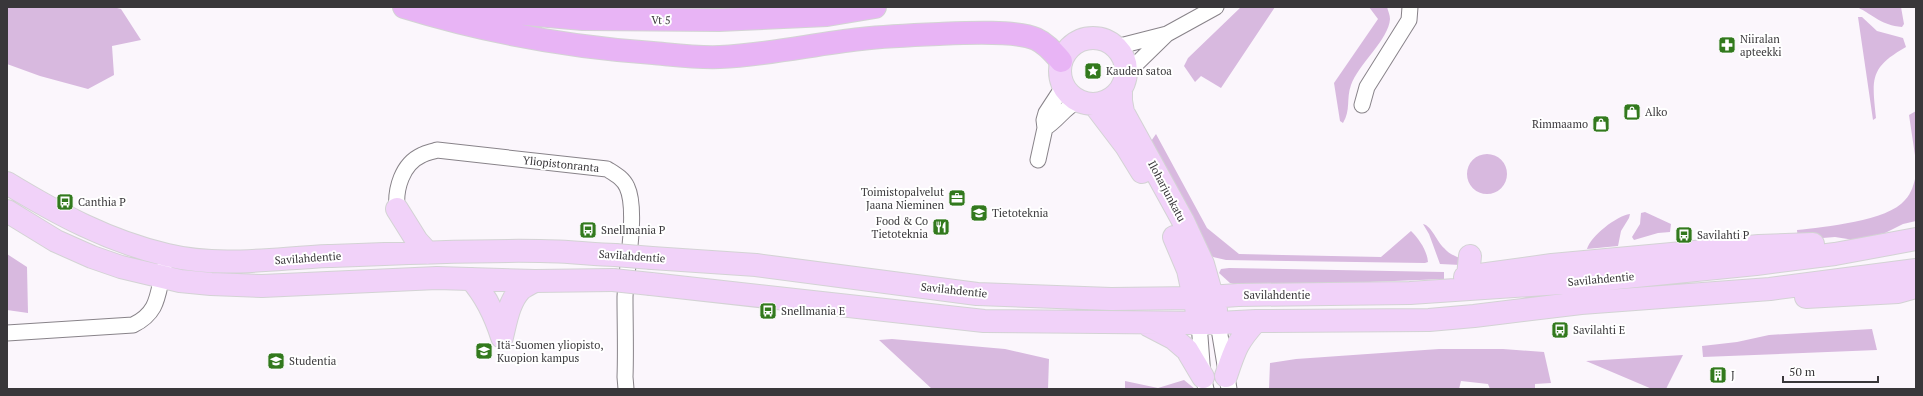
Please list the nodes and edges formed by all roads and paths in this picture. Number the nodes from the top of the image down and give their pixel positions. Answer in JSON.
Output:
{"nodes":[{"id":1,"x":404,"y":7,"type":"edge"},
{"id":2,"x":447,"y":7,"type":"edge"},
{"id":3,"x":875,"y":7,"type":"edge"},
{"id":4,"x":1216,"y":7,"type":"edge"},
{"id":5,"x":1410,"y":7,"type":"edge"},
{"id":6,"x":1167,"y":34,"type":"junction"},
{"id":7,"x":1116,"y":47,"type":"junction"},
{"id":8,"x":1061,"y":61,"type":"junction"},
{"id":9,"x":1124,"y":81,"type":"junction"},
{"id":10,"x":1079,"y":97,"type":"junction"},
{"id":11,"x":1362,"y":105,"type":"dead end"},
{"id":12,"x":1038,"y":160,"type":"dead end"},
{"id":13,"x":7,"y":183,"type":"edge"},
{"id":14,"x":397,"y":209,"type":"junction"},
{"id":15,"x":7,"y":211,"type":"edge"},
{"id":16,"x":1916,"y":239,"type":"edge"},
{"id":17,"x":1870,"y":248,"type":"junction"},
{"id":18,"x":428,"y":253,"type":"junction"},
{"id":19,"x":386,"y":254,"type":"junction"},
{"id":20,"x":167,"y":255,"type":"junction"},
{"id":21,"x":1916,"y":270,"type":"edge"},
{"id":22,"x":161,"y":278,"type":"junction"},
{"id":23,"x":471,"y":279,"type":"junction"},
{"id":24,"x":535,"y":281,"type":"junction"},
{"id":25,"x":1916,"y":287,"type":"edge"},
{"id":26,"x":1410,"y":293,"type":"junction"},
{"id":27,"x":1204,"y":297,"type":"junction"},
{"id":28,"x":1419,"y":320,"type":"junction"},
{"id":29,"x":1256,"y":321,"type":"junction"},
{"id":30,"x":1209,"y":323,"type":"junction"},
{"id":31,"x":1145,"y":324,"type":"junction"},
{"id":32,"x":7,"y":332,"type":"edge"},
{"id":33,"x":1227,"y":382,"type":"edge"},
{"id":34,"x":1204,"y":383,"type":"edge"},
{"id":35,"x":626,"y":389,"type":"edge"}],
"edges":[{"from":1,"to":8,"type":"highway"},
{"from":2,"to":3,"type":"highway","name":"Vt 5"},
{"from":4,"to":6,"type":"street"},
{"from":5,"to":11,"type":"street"},
{"from":6,"to":7,"type":"street"},
{"from":6,"to":9,"type":"street"},
{"from":7,"to":8,"type":"main road"},
{"from":7,"to":9,"type":"main road"},
{"from":8,"to":10,"type":"main road"},
{"from":9,"to":10,"type":"main road"},
{"from":9,"to":27,"type":"main road","name":"Iloharjunkatu"},
{"from":10,"to":12,"type":"street"},
{"from":10,"to":27,"type":"main road","name":"Iloharjunkatu"},
{"from":13,"to":20,"type":"main road","name":"Savilahdentie"},
{"from":14,"to":18,"type":"main road"},
{"from":14,"to":19,"type":"main road"},
{"from":14,"to":35,"type":"street","name":"Yliopistonranta"},
{"from":15,"to":22,"type":"main road","name":"Savilahdentie"},
{"from":16,"to":17,"type":"main road","name":"Savilahdentie"},
{"from":17,"to":26,"type":"main road","name":"Savilahdentie"},
{"from":17,"to":26,"type":"main road"},
{"from":18,"to":19,"type":"main road","name":"Savilahdentie"},
{"from":18,"to":27,"type":"main road","name":"Savilahdentie","bridge":true},
{"from":19,"to":20,"type":"main road","name":"Savilahdentie"},
{"from":20,"to":22,"type":"street"},
{"from":21,"to":28,"type":"main road","name":"Savilahdentie"},
{"from":22,"to":23,"type":"main road","name":"Savilahdentie"},
{"from":22,"to":32,"type":"street"},
{"from":23,"to":24,"type":"main road","name":"Savilahdentie"},
{"from":23,"to":24,"type":"main road"},
{"from":24,"to":31,"type":"main road","name":"Savilahdentie","bridge":true},
{"from":25,"to":28,"type":"main road"},
{"from":26,"to":27,"type":"main road","name":"Savilahdentie"},
{"from":27,"to":30,"type":"main road"},
{"from":28,"to":29,"type":"main road","name":"Savilahdentie"},
{"from":29,"to":30,"type":"main road","name":"Savilahdentie"},
{"from":29,"to":33,"type":"main road"},
{"from":30,"to":31,"type":"main road","name":"Savilahdentie"},
{"from":30,"to":33,"type":"street"},
{"from":30,"to":34,"type":"street"},
{"from":31,"to":34,"type":"main road"}]}
